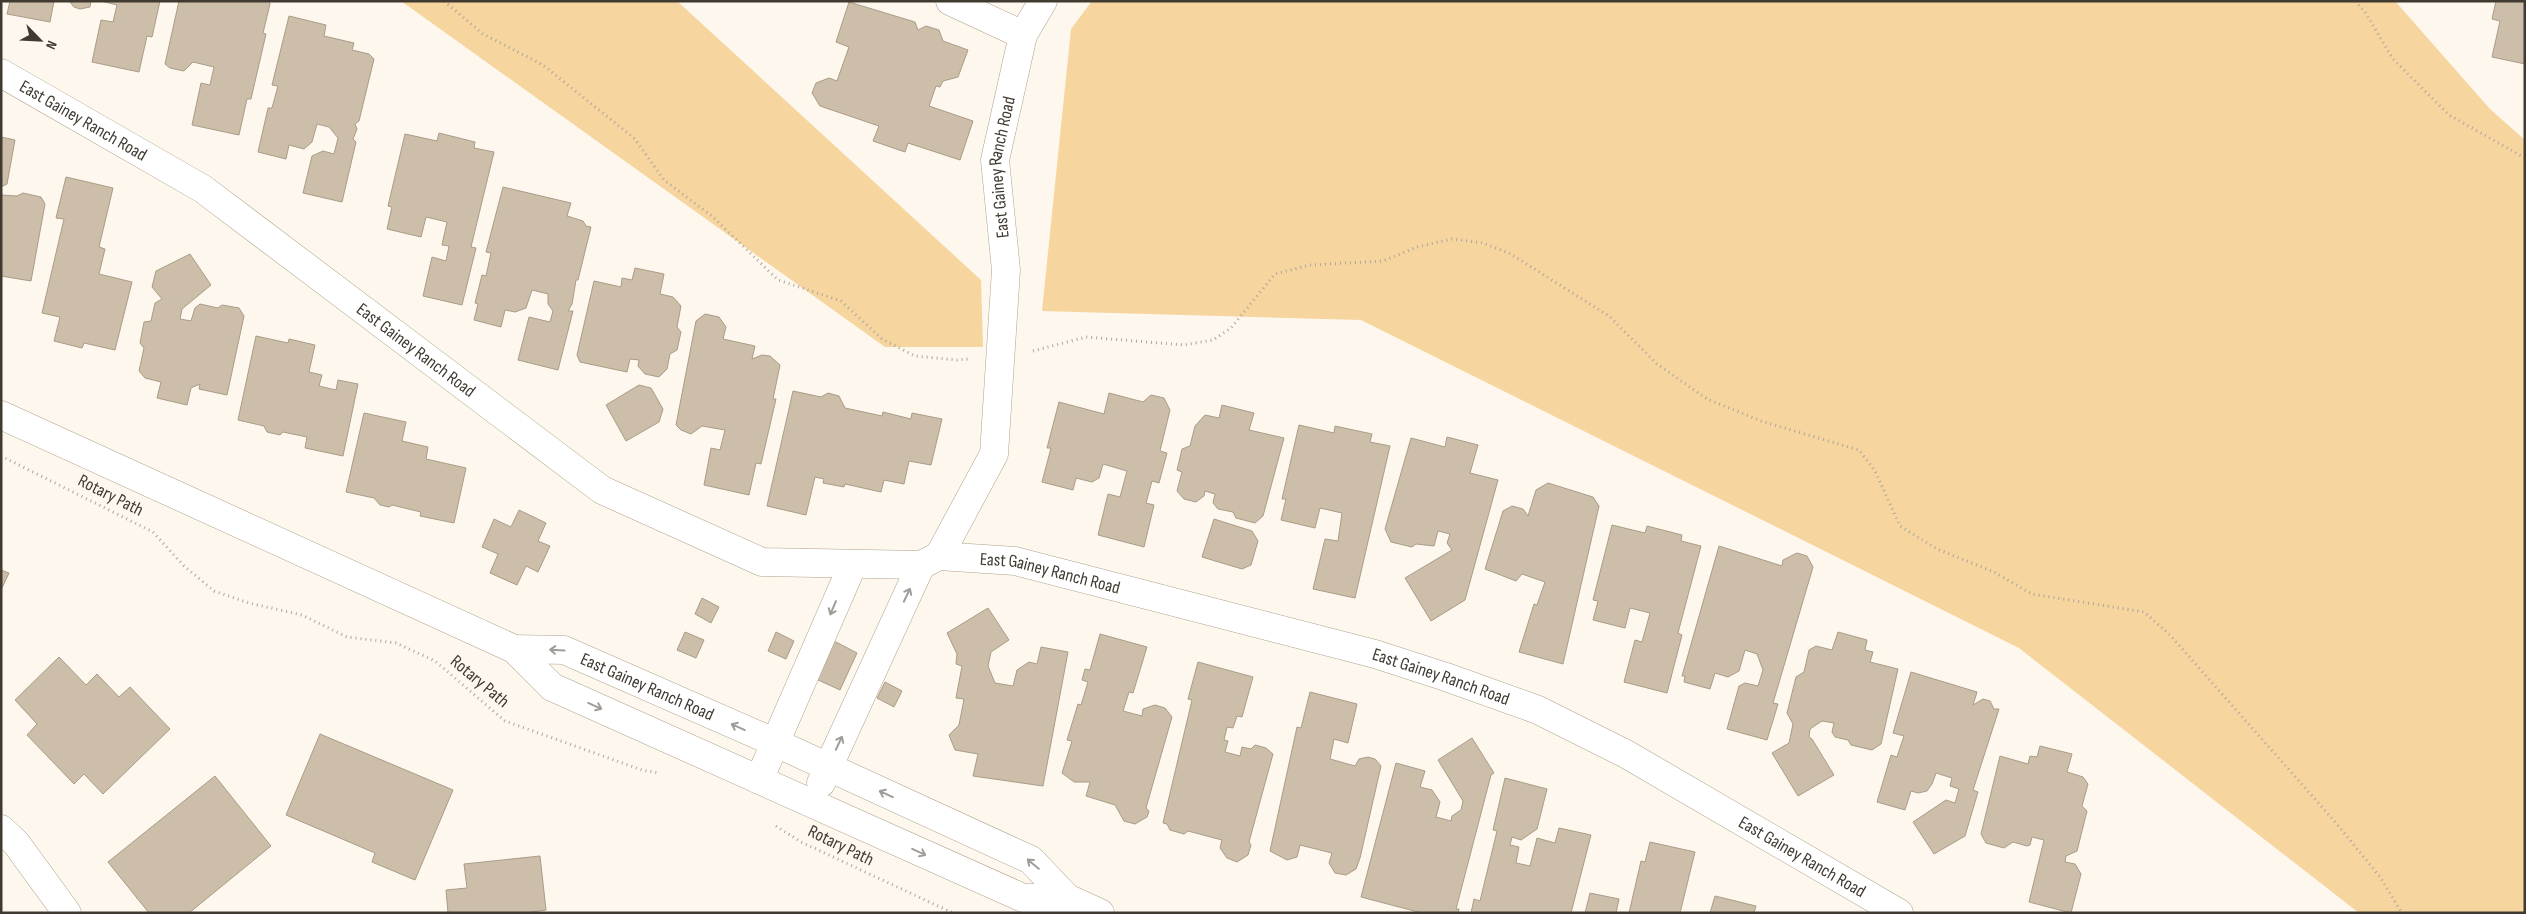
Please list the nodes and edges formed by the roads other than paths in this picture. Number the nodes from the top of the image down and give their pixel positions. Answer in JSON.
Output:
{"nodes":[{"id":1,"x":950,"y":1,"type":"edge"},
{"id":2,"x":1044,"y":1,"type":"edge"},
{"id":3,"x":1023,"y":35,"type":"junction"},
{"id":4,"x":1,"y":73,"type":"edge"},
{"id":5,"x":1,"y":415,"type":"edge"},
{"id":6,"x":930,"y":560,"type":"junction"},
{"id":7,"x":853,"y":564,"type":"junction"},
{"id":8,"x":514,"y":649,"type":"junction"},
{"id":9,"x":776,"y":743,"type":"junction"},
{"id":10,"x":828,"y":767,"type":"junction"},
{"id":11,"x":759,"y":780,"type":"junction"},
{"id":12,"x":812,"y":803,"type":"junction"},
{"id":13,"x":1,"y":830,"type":"edge"},
{"id":14,"x":1067,"y":898,"type":"junction"},
{"id":15,"x":67,"y":913,"type":"edge"},
{"id":16,"x":1100,"y":913,"type":"edge"},
{"id":17,"x":1899,"y":913,"type":"edge"}],
"edges":[{"from":1,"to":3,"type":"street"},
{"from":2,"to":3,"type":"street","name":"East Gainey Ranch Road"},
{"from":3,"to":6,"type":"street","name":"East Gainey Ranch Road"},
{"from":4,"to":7,"type":"street","name":"East Gainey Ranch Road"},
{"from":5,"to":8,"type":"street","name":"East Gainey Ranch Road"},
{"from":6,"to":7,"type":"street","name":"East Gainey Ranch Road"},
{"from":10,"to":6,"type":"street","name":"East Gainey Ranch Road","one_way":true},
{"from":6,"to":17,"type":"street","name":"East Gainey Ranch Road"},
{"from":7,"to":9,"type":"street","one_way":true},
{"from":9,"to":8,"type":"street","name":"East Gainey Ranch Road","one_way":true},
{"from":8,"to":11,"type":"street","name":"East Gainey Ranch Road","one_way":true},
{"from":9,"to":10,"type":"street","name":"East Gainey Ranch Road"},
{"from":9,"to":11,"type":"street"},
{"from":10,"to":12,"type":"street","name":"East Gainey Ranch Road"},
{"from":14,"to":10,"type":"street","name":"East Gainey Ranch Road","one_way":true},
{"from":11,"to":12,"type":"street","name":"East Gainey Ranch Road"},
{"from":12,"to":14,"type":"street","name":"East Gainey Ranch Road","one_way":true},
{"from":13,"to":15,"type":"street"},
{"from":14,"to":16,"type":"street","name":"East Gainey Ranch Road"}]}
